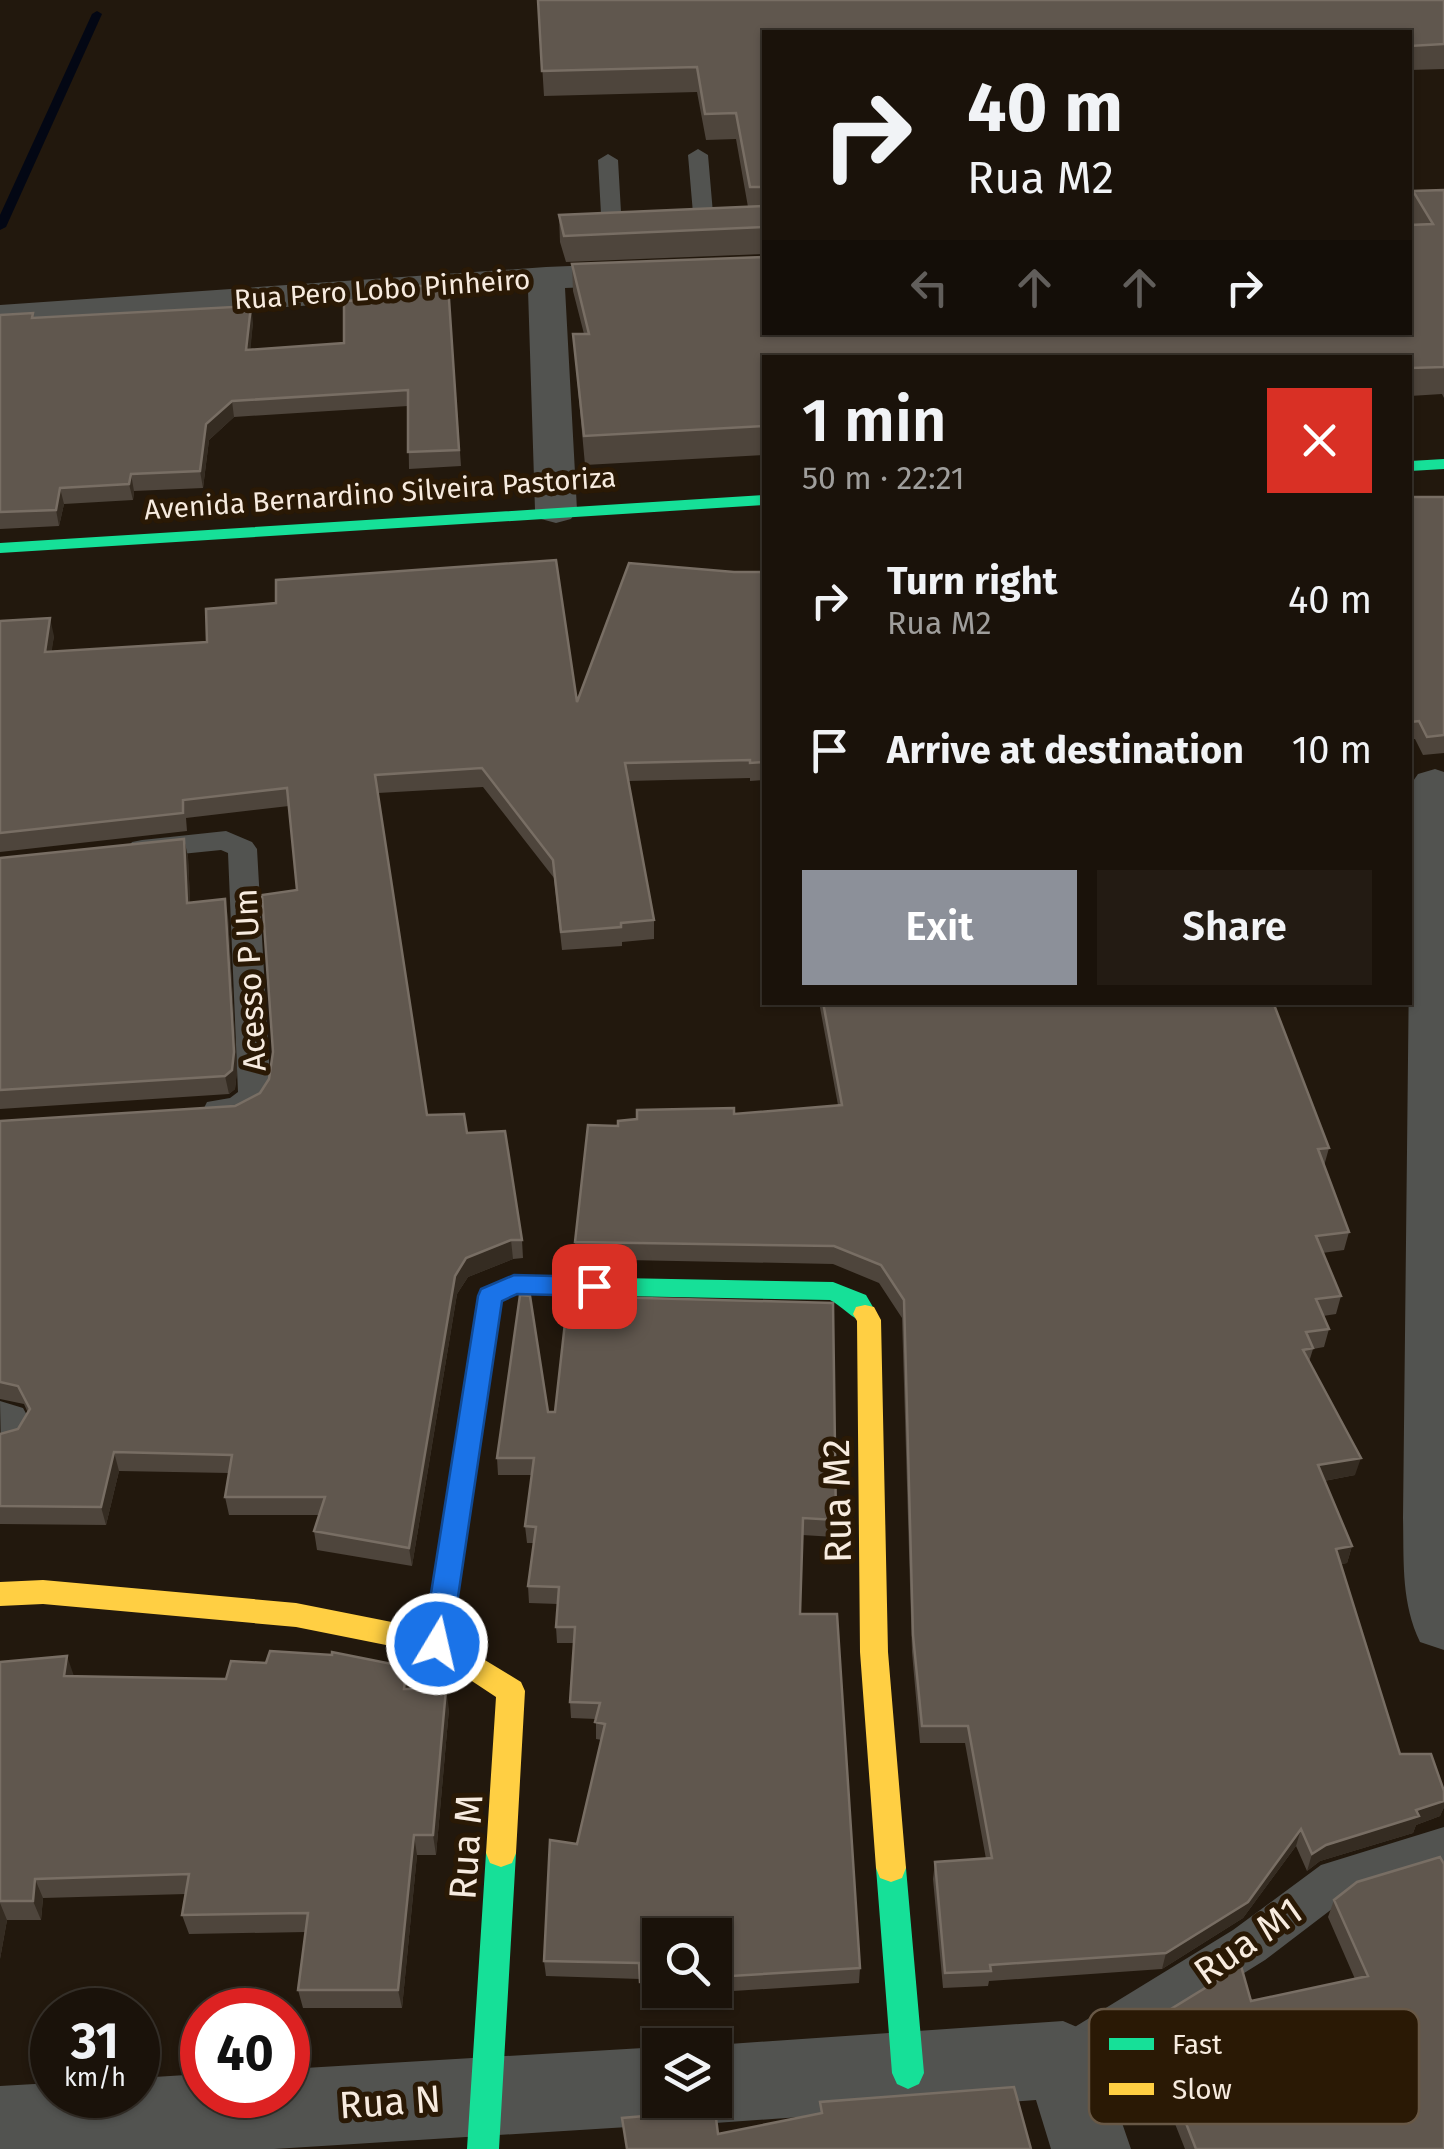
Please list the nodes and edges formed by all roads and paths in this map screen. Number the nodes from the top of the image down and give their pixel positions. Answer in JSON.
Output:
{"nodes":[{"id":1,"x":698,"y":155,"type":"dead end"},
{"id":2,"x":608,"y":160,"type":"dead end"},
{"id":3,"x":762,"y":268,"type":"edge"},
{"id":4,"x":546,"y":278,"type":"junction"},
{"id":5,"x":0,"y":316,"type":"edge"},
{"id":6,"x":1444,"y":464,"type":"edge"},
{"id":7,"x":1412,"y":466,"type":"edge"},
{"id":8,"x":762,"y":500,"type":"edge"},
{"id":9,"x":556,"y":510,"type":"junction"},
{"id":10,"x":0,"y":548,"type":"edge"},
{"id":11,"x":1430,"y":784,"type":"edge"},
{"id":12,"x":117,"y":851,"type":"edge"},
{"id":13,"x":179,"y":1113,"type":"edge"},
{"id":14,"x":0,"y":1594,"type":"edge"},
{"id":15,"x":1444,"y":1621,"type":"edge"},
{"id":16,"x":437,"y":1644,"type":"junction"},
{"id":17,"x":1444,"y":1847,"type":"edge"},
{"id":18,"x":1145,"y":2009,"type":"edge"},
{"id":19,"x":1089,"y":2044,"type":"edge"},
{"id":20,"x":1063,"y":2060,"type":"junction"},
{"id":21,"x":908,"y":2073,"type":"junction"},
{"id":22,"x":732,"y":2083,"type":"edge"},
{"id":23,"x":642,"y":2090,"type":"edge"},
{"id":24,"x":483,"y":2122,"type":"edge"},
{"id":25,"x":0,"y":2126,"type":"edge"},
{"id":26,"x":1091,"y":2149,"type":"edge"}],
"edges":[{"from":1,"to":2,"type":"lane"},
{"from":3,"to":4,"type":"street","name":"Rua Pero Lobo Pinheiro"},
{"from":4,"to":5,"type":"street","name":"Rua Pero Lobo Pinheiro"},
{"from":4,"to":9,"type":"street"},
{"from":6,"to":7,"type":"street"},
{"from":8,"to":9,"type":"street","name":"Avenida Bernardino Silveira Pastoriza"},
{"from":9,"to":10,"type":"street","name":"Avenida Bernardino Silveira Pastoriza"},
{"from":11,"to":15,"type":"street"},
{"from":12,"to":13,"type":"lane","name":"Acesso P Um"},
{"from":14,"to":16,"type":"street","name":"Rua M"},
{"from":16,"to":21,"type":"street","name":"Rua M2"},
{"from":16,"to":24,"type":"street","name":"Rua M"},
{"from":17,"to":18,"type":"lane","name":"Rua M1"},
{"from":19,"to":20,"type":"lane","name":"Rua M1"},
{"from":20,"to":21,"type":"street"},
{"from":20,"to":26,"type":"street"},
{"from":21,"to":22,"type":"street"},
{"from":23,"to":24,"type":"street","name":"Rua N"},
{"from":24,"to":25,"type":"street","name":"Rua N"}]}
